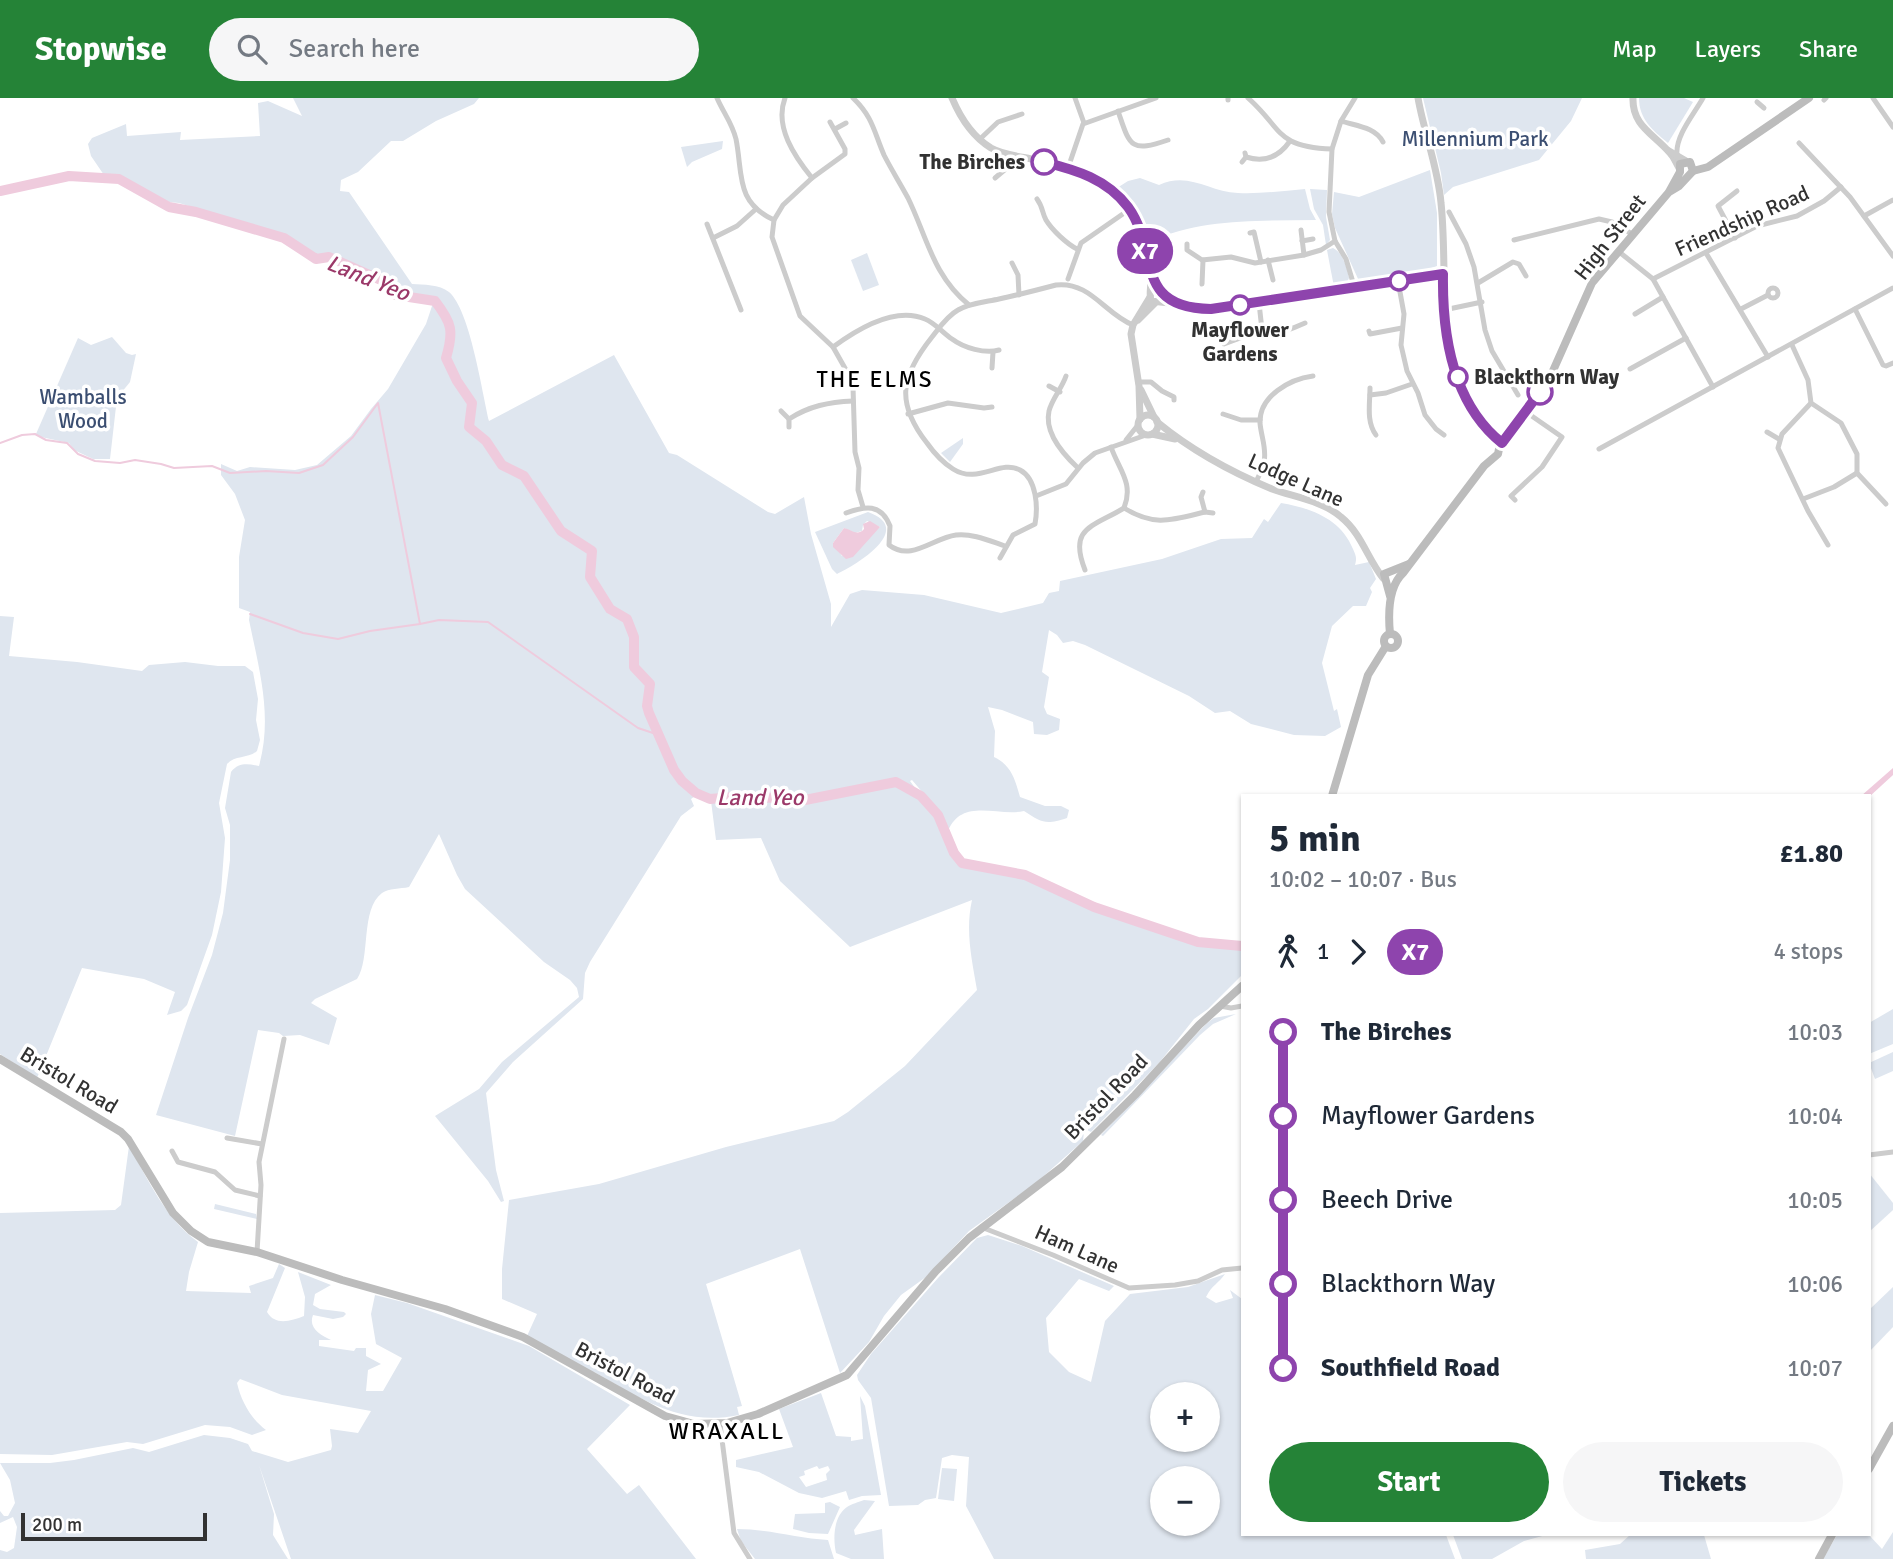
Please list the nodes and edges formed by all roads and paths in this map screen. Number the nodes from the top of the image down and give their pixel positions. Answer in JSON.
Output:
{"nodes":[{"id":1,"x":717,"y":98,"type":"edge"},
{"id":2,"x":785,"y":98,"type":"edge"},
{"id":3,"x":853,"y":98,"type":"edge"},
{"id":4,"x":952,"y":98,"type":"edge"},
{"id":5,"x":1156,"y":98,"type":"edge"},
{"id":6,"x":1355,"y":98,"type":"edge"},
{"id":7,"x":1418,"y":98,"type":"edge"},
{"id":8,"x":1703,"y":98,"type":"edge"},
{"id":9,"x":1809,"y":98,"type":"edge"},
{"id":10,"x":1873,"y":98,"type":"edge"},
{"id":11,"x":1250,"y":99,"type":"edge"},
{"id":12,"x":1632,"y":100,"type":"edge"},
{"id":13,"x":1078,"y":101,"type":"edge"},
{"id":14,"x":1757,"y":102,"type":"dead end"},
{"id":15,"x":1763,"y":108,"type":"dead end"},
{"id":16,"x":1118,"y":111,"type":"junction"},
{"id":17,"x":1017,"y":113,"type":"dead end"},
{"id":18,"x":1341,"y":121,"type":"junction"},
{"id":19,"x":830,"y":122,"type":"dead end"},
{"id":20,"x":846,"y":123,"type":"dead end"},
{"id":21,"x":1084,"y":123,"type":"junction"},
{"id":22,"x":1893,"y":127,"type":"edge"},
{"id":23,"x":835,"y":130,"type":"junction"},
{"id":24,"x":1382,"y":137,"type":"dead end"},
{"id":25,"x":980,"y":139,"type":"junction"},
{"id":26,"x":1290,"y":141,"type":"junction"},
{"id":27,"x":1167,"y":143,"type":"dead end"},
{"id":28,"x":1800,"y":143,"type":"dead end"},
{"id":29,"x":1332,"y":149,"type":"junction"},
{"id":30,"x":1668,"y":151,"type":"junction"},
{"id":31,"x":1012,"y":155,"type":"junction"},
{"id":32,"x":1677,"y":155,"type":"junction"},
{"id":33,"x":1810,"y":155,"type":"junction"},
{"id":34,"x":1245,"y":158,"type":"dead end"},
{"id":35,"x":1805,"y":160,"type":"dead end"},
{"id":36,"x":1068,"y":168,"type":"junction"},
{"id":37,"x":1687,"y":169,"type":"junction"},
{"id":38,"x":997,"y":174,"type":"dead end"},
{"id":39,"x":812,"y":178,"type":"junction"},
{"id":40,"x":1841,"y":187,"type":"junction"},
{"id":41,"x":1737,"y":191,"type":"dead end"},
{"id":42,"x":1037,"y":199,"type":"dead end"},
{"id":43,"x":1893,"y":200,"type":"edge"},
{"id":44,"x":756,"y":209,"type":"junction"},
{"id":45,"x":1130,"y":209,"type":"junction"},
{"id":46,"x":1449,"y":212,"type":"dead end"},
{"id":47,"x":1864,"y":216,"type":"junction"},
{"id":48,"x":774,"y":220,"type":"junction"},
{"id":49,"x":707,"y":224,"type":"dead end"},
{"id":50,"x":1301,"y":230,"type":"dead end"},
{"id":51,"x":1250,"y":233,"type":"dead end"},
{"id":52,"x":1632,"y":233,"type":"junction"},
{"id":53,"x":1461,"y":235,"type":"junction"},
{"id":54,"x":713,"y":238,"type":"junction"},
{"id":55,"x":1735,"y":238,"type":"junction"},
{"id":56,"x":1313,"y":239,"type":"dead end"},
{"id":57,"x":1455,"y":239,"type":"dead end"},
{"id":58,"x":1514,"y":240,"type":"dead end"},
{"id":59,"x":1302,"y":241,"type":"junction"},
{"id":60,"x":1335,"y":242,"type":"junction"},
{"id":61,"x":1077,"y":249,"type":"junction"},
{"id":62,"x":1185,"y":249,"type":"dead end"},
{"id":63,"x":1618,"y":251,"type":"junction"},
{"id":64,"x":1706,"y":253,"type":"junction"},
{"id":65,"x":1304,"y":255,"type":"junction"},
{"id":66,"x":1522,"y":257,"type":"dead end"},
{"id":67,"x":1893,"y":257,"type":"edge"},
{"id":68,"x":1203,"y":260,"type":"junction"},
{"id":69,"x":1264,"y":261,"type":"junction"},
{"id":70,"x":1519,"y":264,"type":"junction"},
{"id":71,"x":1013,"y":267,"type":"dead end"},
{"id":72,"x":1149,"y":270,"type":"junction"},
{"id":73,"x":1443,"y":274,"type":"junction"},
{"id":74,"x":1527,"y":276,"type":"dead end"},
{"id":75,"x":1068,"y":279,"type":"dead end"},
{"id":76,"x":1273,"y":279,"type":"dead end"},
{"id":77,"x":1653,"y":279,"type":"junction"},
{"id":78,"x":1398,"y":281,"type":"junction"},
{"id":79,"x":1478,"y":284,"type":"junction"},
{"id":80,"x":1202,"y":285,"type":"dead end"},
{"id":81,"x":1893,"y":288,"type":"edge"},
{"id":82,"x":1355,"y":289,"type":"junction"},
{"id":83,"x":1161,"y":292,"type":"junction"},
{"id":84,"x":1018,"y":295,"type":"junction"},
{"id":85,"x":1768,"y":295,"type":"dead end"},
{"id":86,"x":1663,"y":297,"type":"junction"},
{"id":87,"x":1154,"y":299,"type":"junction"},
{"id":88,"x":1642,"y":300,"type":"dead end"},
{"id":89,"x":1482,"y":302,"type":"junction"},
{"id":90,"x":1179,"y":303,"type":"junction"},
{"id":91,"x":1259,"y":303,"type":"junction"},
{"id":92,"x":968,"y":305,"type":"junction"},
{"id":93,"x":1647,"y":306,"type":"junction"},
{"id":94,"x":1741,"y":309,"type":"junction"},
{"id":95,"x":1854,"y":309,"type":"junction"},
{"id":96,"x":741,"y":310,"type":"dead end"},
{"id":97,"x":1444,"y":310,"type":"junction"},
{"id":98,"x":1635,"y":314,"type":"dead end"},
{"id":99,"x":1134,"y":324,"type":"junction"},
{"id":100,"x":1302,"y":327,"type":"dead end"},
{"id":101,"x":939,"y":328,"type":"junction"},
{"id":102,"x":1402,"y":328,"type":"junction"},
{"id":103,"x":1262,"y":330,"type":"junction"},
{"id":104,"x":1368,"y":334,"type":"dead end"},
{"id":105,"x":1686,"y":338,"type":"junction"},
{"id":106,"x":1222,"y":340,"type":"dead end"},
{"id":107,"x":1792,"y":345,"type":"junction"},
{"id":108,"x":833,"y":347,"type":"junction"},
{"id":109,"x":1633,"y":357,"type":"dead end"},
{"id":110,"x":1768,"y":357,"type":"junction"},
{"id":111,"x":1893,"y":363,"type":"edge"},
{"id":112,"x":1638,"y":365,"type":"junction"},
{"id":113,"x":1886,"y":366,"type":"junction"},
{"id":114,"x":992,"y":368,"type":"dead end"},
{"id":115,"x":1303,"y":368,"type":"dead end"},
{"id":116,"x":1630,"y":369,"type":"dead end"},
{"id":117,"x":1883,"y":374,"type":"dead end"},
{"id":118,"x":1066,"y":376,"type":"dead end"},
{"id":119,"x":1313,"y":376,"type":"dead end"},
{"id":120,"x":1304,"y":378,"type":"junction"},
{"id":121,"x":1139,"y":384,"type":"junction"},
{"id":122,"x":1412,"y":384,"type":"junction"},
{"id":123,"x":1049,"y":386,"type":"dead end"},
{"id":124,"x":1713,"y":387,"type":"junction"},
{"id":125,"x":1060,"y":392,"type":"junction"},
{"id":126,"x":1518,"y":395,"type":"dead end"},
{"id":127,"x":1174,"y":400,"type":"dead end"},
{"id":128,"x":853,"y":401,"type":"junction"},
{"id":129,"x":1811,"y":403,"type":"junction"},
{"id":130,"x":992,"y":407,"type":"dead end"},
{"id":131,"x":781,"y":411,"type":"dead end"},
{"id":132,"x":1526,"y":412,"type":"junction"},
{"id":133,"x":908,"y":414,"type":"junction"},
{"id":134,"x":1223,"y":414,"type":"dead end"},
{"id":135,"x":789,"y":419,"type":"junction"},
{"id":136,"x":1156,"y":420,"type":"junction"},
{"id":137,"x":1260,"y":420,"type":"junction"},
{"id":138,"x":1139,"y":422,"type":"junction"},
{"id":139,"x":789,"y":427,"type":"dead end"},
{"id":140,"x":1372,"y":432,"type":"dead end"},
{"id":141,"x":1767,"y":432,"type":"dead end"},
{"id":142,"x":1149,"y":434,"type":"junction"},
{"id":143,"x":1444,"y":435,"type":"dead end"},
{"id":144,"x":1779,"y":439,"type":"junction"},
{"id":145,"x":1120,"y":444,"type":"junction"},
{"id":146,"x":1186,"y":444,"type":"junction"},
{"id":147,"x":1111,"y":447,"type":"junction"},
{"id":148,"x":1500,"y":447,"type":"junction"},
{"id":149,"x":1599,"y":449,"type":"dead end"},
{"id":150,"x":1079,"y":468,"type":"junction"},
{"id":151,"x":1857,"y":473,"type":"junction"},
{"id":152,"x":1256,"y":482,"type":"junction"},
{"id":153,"x":1203,"y":492,"type":"dead end"},
{"id":154,"x":1036,"y":496,"type":"junction"},
{"id":155,"x":1803,"y":499,"type":"junction"},
{"id":156,"x":1515,"y":500,"type":"dead end"},
{"id":157,"x":1881,"y":503,"type":"dead end"},
{"id":158,"x":863,"y":507,"type":"junction"},
{"id":159,"x":1124,"y":508,"type":"junction"},
{"id":160,"x":1205,"y":512,"type":"junction"},
{"id":161,"x":846,"y":513,"type":"dead end"},
{"id":162,"x":1213,"y":513,"type":"dead end"},
{"id":163,"x":1828,"y":545,"type":"dead end"},
{"id":164,"x":1005,"y":546,"type":"junction"},
{"id":165,"x":1000,"y":558,"type":"dead end"},
{"id":166,"x":1093,"y":561,"type":"dead end"},
{"id":167,"x":1390,"y":577,"type":"junction"},
{"id":168,"x":1333,"y":794,"type":"edge"},
{"id":169,"x":1241,"y":987,"type":"edge"},
{"id":170,"x":1220,"y":1006,"type":"junction"},
{"id":171,"x":1241,"y":1006,"type":"edge"},
{"id":172,"x":284,"y":1039,"type":"dead end"},
{"id":173,"x":0,"y":1059,"type":"edge"},
{"id":174,"x":271,"y":1061,"type":"dead end"},
{"id":175,"x":279,"y":1063,"type":"junction"},
{"id":176,"x":230,"y":1141,"type":"dead end"},
{"id":177,"x":262,"y":1144,"type":"junction"},
{"id":178,"x":172,"y":1151,"type":"dead end"},
{"id":179,"x":1893,"y":1152,"type":"edge"},
{"id":180,"x":1871,"y":1155,"type":"edge"},
{"id":181,"x":260,"y":1196,"type":"junction"},
{"id":182,"x":982,"y":1227,"type":"junction"},
{"id":183,"x":257,"y":1252,"type":"junction"},
{"id":184,"x":1241,"y":1268,"type":"edge"},
{"id":185,"x":720,"y":1424,"type":"junction"},
{"id":186,"x":1893,"y":1426,"type":"edge"},
{"id":187,"x":1871,"y":1465,"type":"edge"},
{"id":188,"x":1831,"y":1536,"type":"edge"},
{"id":189,"x":750,"y":1559,"type":"edge"},
{"id":190,"x":1819,"y":1559,"type":"edge"}],
"edges":[{"from":1,"to":44,"type":"street"},
{"from":2,"to":39,"type":"street"},
{"from":3,"to":92,"type":"street"},
{"from":4,"to":25,"type":"street"},
{"from":5,"to":16,"type":"street"},
{"from":6,"to":18,"type":"street"},
{"from":7,"to":73,"type":"street"},
{"from":8,"to":32,"type":"street"},
{"from":9,"to":37,"type":"main road"},
{"from":10,"to":22,"type":"street"},
{"from":11,"to":26,"type":"street"},
{"from":12,"to":30,"type":"street"},
{"from":13,"to":21,"type":"street"},
{"from":14,"to":15,"type":"street"},
{"from":16,"to":21,"type":"street"},
{"from":16,"to":27,"type":"street"},
{"from":17,"to":25,"type":"street"},
{"from":18,"to":24,"type":"street"},
{"from":18,"to":29,"type":"street"},
{"from":19,"to":23,"type":"street"},
{"from":20,"to":23,"type":"street"},
{"from":21,"to":36,"type":"street"},
{"from":23,"to":39,"type":"street"},
{"from":25,"to":31,"type":"street"},
{"from":26,"to":29,"type":"street"},
{"from":26,"to":34,"type":"street"},
{"from":28,"to":33,"type":"street"},
{"from":29,"to":60,"type":"street"},
{"from":30,"to":32,"type":"street"},
{"from":30,"to":37,"type":"street"},
{"from":31,"to":36,"type":"street"},
{"from":31,"to":38,"type":"street"},
{"from":32,"to":37,"type":"street"},
{"from":33,"to":35,"type":"street"},
{"from":33,"to":40,"type":"street"},
{"from":36,"to":45,"type":"street"},
{"from":37,"to":52,"type":"main road","name":"High Street"},
{"from":39,"to":48,"type":"street"},
{"from":40,"to":47,"type":"street"},
{"from":40,"to":55,"type":"street","name":"Friendship Road"},
{"from":41,"to":55,"type":"street"},
{"from":42,"to":61,"type":"street"},
{"from":43,"to":47,"type":"street"},
{"from":44,"to":48,"type":"street"},
{"from":44,"to":54,"type":"street"},
{"from":45,"to":61,"type":"street"},
{"from":45,"to":72,"type":"street"},
{"from":46,"to":53,"type":"street"},
{"from":47,"to":67,"type":"street"},
{"from":48,"to":108,"type":"street"},
{"from":49,"to":54,"type":"street"},
{"from":50,"to":59,"type":"street"},
{"from":51,"to":69,"type":"street"},
{"from":52,"to":58,"type":"street"},
{"from":52,"to":63,"type":"main road","name":"High Street"},
{"from":53,"to":57,"type":"street"},
{"from":53,"to":79,"type":"street"},
{"from":54,"to":96,"type":"street"},
{"from":55,"to":64,"type":"street","name":"Friendship Road"},
{"from":56,"to":59,"type":"street"},
{"from":59,"to":65,"type":"street"},
{"from":60,"to":65,"type":"street"},
{"from":60,"to":82,"type":"street"},
{"from":61,"to":75,"type":"street"},
{"from":62,"to":68,"type":"street"},
{"from":63,"to":77,"type":"street"},
{"from":63,"to":132,"type":"main road","name":"High Street"},
{"from":64,"to":77,"type":"street","name":"Friendship Road"},
{"from":64,"to":94,"type":"street"},
{"from":65,"to":69,"type":"street"},
{"from":66,"to":70,"type":"street"},
{"from":68,"to":69,"type":"street"},
{"from":68,"to":80,"type":"street"},
{"from":69,"to":76,"type":"street"},
{"from":70,"to":74,"type":"street"},
{"from":70,"to":79,"type":"street"},
{"from":71,"to":84,"type":"street"},
{"from":72,"to":83,"type":"street"},
{"from":72,"to":87,"type":"street"},
{"from":73,"to":78,"type":"street"},
{"from":73,"to":97,"type":"street"},
{"from":77,"to":86,"type":"street"},
{"from":78,"to":82,"type":"street"},
{"from":78,"to":102,"type":"street"},
{"from":79,"to":89,"type":"street"},
{"from":81,"to":95,"type":"street"},
{"from":82,"to":91,"type":"street"},
{"from":83,"to":87,"type":"street"},
{"from":83,"to":87,"type":"street"},
{"from":83,"to":90,"type":"street"},
{"from":84,"to":92,"type":"street"},
{"from":84,"to":99,"type":"street"},
{"from":85,"to":94,"type":"street"},
{"from":86,"to":93,"type":"street"},
{"from":86,"to":105,"type":"street"},
{"from":87,"to":90,"type":"street"},
{"from":87,"to":99,"type":"street"},
{"from":88,"to":93,"type":"street"},
{"from":89,"to":97,"type":"street"},
{"from":89,"to":126,"type":"street"},
{"from":90,"to":91,"type":"street"},
{"from":91,"to":103,"type":"street"},
{"from":92,"to":101,"type":"street"},
{"from":93,"to":98,"type":"street"},
{"from":94,"to":110,"type":"street"},
{"from":95,"to":107,"type":"street"},
{"from":95,"to":113,"type":"street"},
{"from":97,"to":148,"type":"street"},
{"from":99,"to":121,"type":"street","name":"Lodge Lane"},
{"from":100,"to":103,"type":"street"},
{"from":101,"to":108,"type":"street"},
{"from":101,"to":114,"type":"street"},
{"from":101,"to":133,"type":"street"},
{"from":102,"to":104,"type":"street"},
{"from":102,"to":122,"type":"street"},
{"from":103,"to":106,"type":"street"},
{"from":105,"to":112,"type":"street"},
{"from":105,"to":124,"type":"street"},
{"from":107,"to":110,"type":"street"},
{"from":107,"to":129,"type":"street"},
{"from":108,"to":128,"type":"street"},
{"from":109,"to":112,"type":"street"},
{"from":110,"to":124,"type":"street"},
{"from":111,"to":113,"type":"street"},
{"from":112,"to":116,"type":"street"},
{"from":113,"to":117,"type":"street"},
{"from":115,"to":120,"type":"street"},
{"from":118,"to":125,"type":"street"},
{"from":119,"to":120,"type":"street"},
{"from":120,"to":137,"type":"street"},
{"from":121,"to":127,"type":"street"},
{"from":121,"to":136,"type":"street","name":"Lodge Lane"},
{"from":121,"to":138,"type":"street","name":"Lodge Lane"},
{"from":122,"to":140,"type":"street"},
{"from":122,"to":143,"type":"street"},
{"from":123,"to":125,"type":"street"},
{"from":124,"to":149,"type":"street"},
{"from":125,"to":150,"type":"street"},
{"from":128,"to":135,"type":"street"},
{"from":128,"to":158,"type":"street"},
{"from":129,"to":144,"type":"street"},
{"from":129,"to":151,"type":"street"},
{"from":130,"to":133,"type":"street"},
{"from":131,"to":135,"type":"street"},
{"from":132,"to":148,"type":"main road","name":"High Street"},
{"from":132,"to":156,"type":"street"},
{"from":133,"to":154,"type":"street"},
{"from":134,"to":137,"type":"street"},
{"from":135,"to":139,"type":"street"},
{"from":136,"to":138,"type":"street"},
{"from":136,"to":142,"type":"street"},
{"from":136,"to":146,"type":"street","name":"Lodge Lane"},
{"from":137,"to":152,"type":"street"},
{"from":138,"to":142,"type":"street"},
{"from":138,"to":145,"type":"street"},
{"from":141,"to":144,"type":"street"},
{"from":142,"to":145,"type":"street"},
{"from":142,"to":146,"type":"street","name":"Lodge Lane"},
{"from":144,"to":155,"type":"street"},
{"from":145,"to":147,"type":"street"},
{"from":146,"to":152,"type":"street","name":"Lodge Lane"},
{"from":147,"to":150,"type":"street"},
{"from":147,"to":159,"type":"street"},
{"from":148,"to":167,"type":"main road","name":"High Street"},
{"from":150,"to":154,"type":"street"},
{"from":151,"to":155,"type":"street"},
{"from":151,"to":157,"type":"street"},
{"from":152,"to":167,"type":"street","name":"Lodge Lane"},
{"from":153,"to":160,"type":"street"},
{"from":154,"to":164,"type":"street"},
{"from":155,"to":163,"type":"street"},
{"from":158,"to":161,"type":"street"},
{"from":158,"to":164,"type":"street"},
{"from":159,"to":160,"type":"street"},
{"from":159,"to":166,"type":"street"},
{"from":160,"to":162,"type":"street"},
{"from":164,"to":165,"type":"street"},
{"from":167,"to":168,"type":"main road"},
{"from":169,"to":170,"type":"main road","name":"Bristol Road"},
{"from":170,"to":171,"type":"street"},
{"from":170,"to":182,"type":"main road","name":"Bristol Road"},
{"from":172,"to":175,"type":"street"},
{"from":173,"to":183,"type":"main road","name":"Bristol Road"},
{"from":174,"to":175,"type":"street"},
{"from":175,"to":177,"type":"street"},
{"from":176,"to":177,"type":"street"},
{"from":177,"to":181,"type":"street"},
{"from":178,"to":181,"type":"street"},
{"from":179,"to":180,"type":"street"},
{"from":181,"to":183,"type":"street"},
{"from":182,"to":184,"type":"street","name":"Ham Lane"},
{"from":182,"to":185,"type":"main road","name":"Bristol Road"},
{"from":183,"to":185,"type":"main road","name":"Bristol Road"},
{"from":185,"to":189,"type":"street"},
{"from":186,"to":187,"type":"main road"},
{"from":188,"to":190,"type":"main road"}]}
